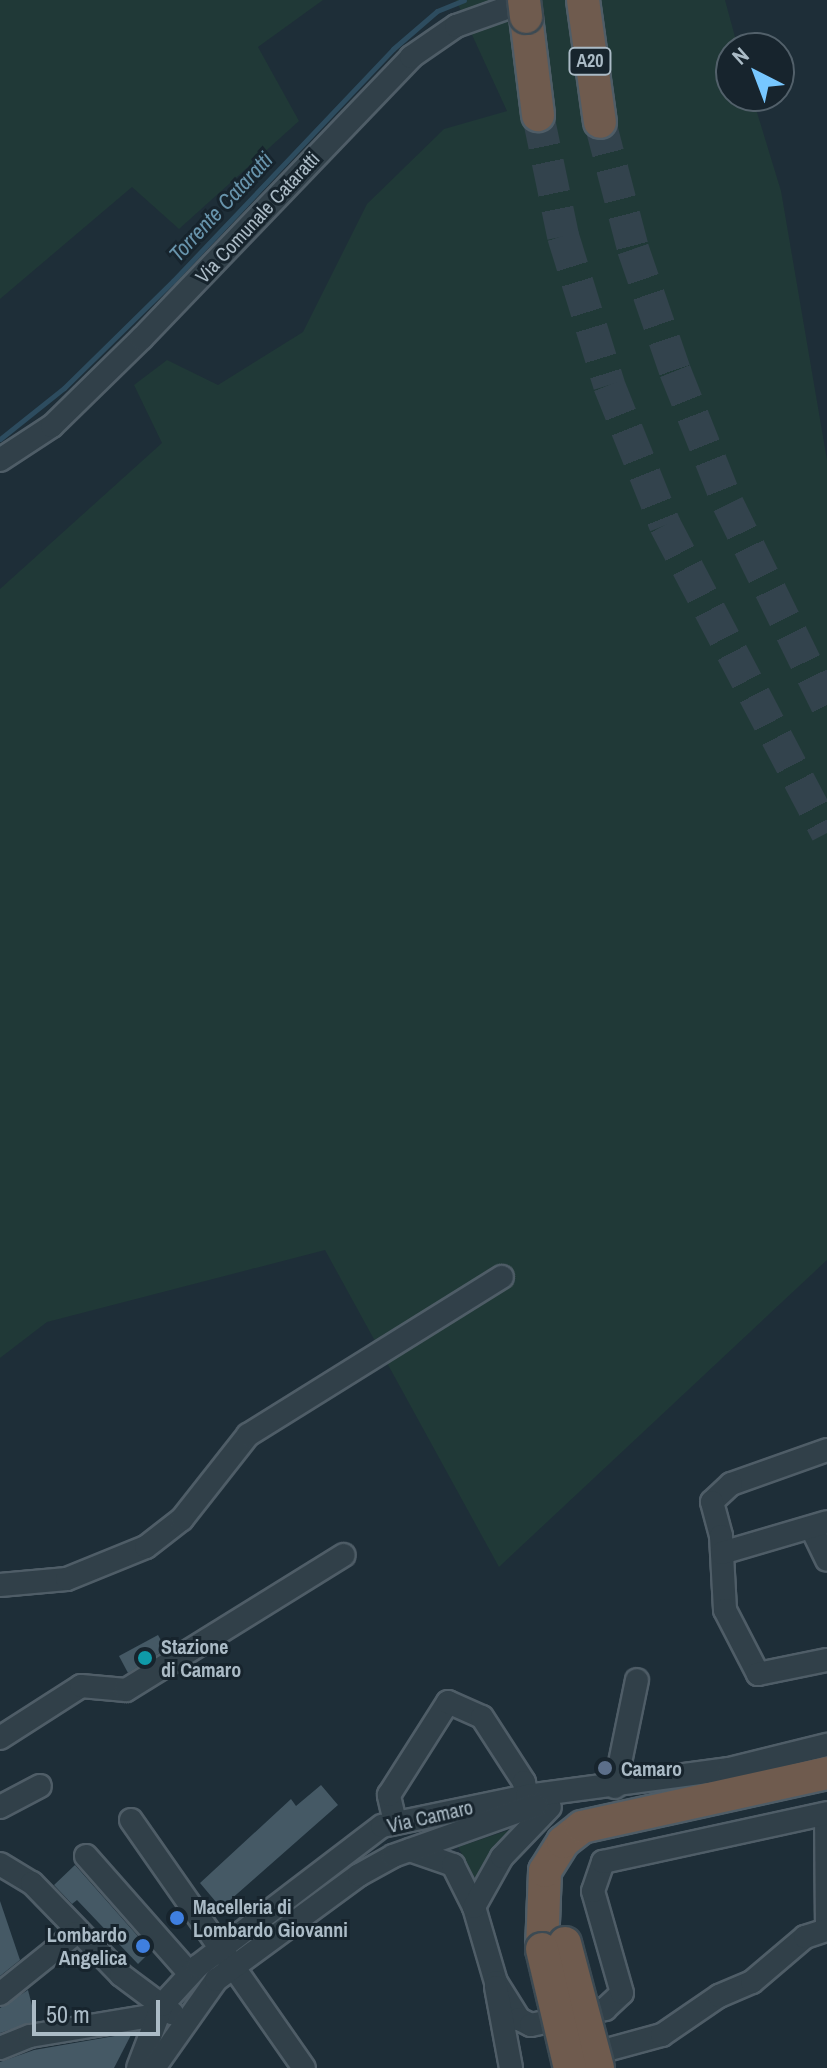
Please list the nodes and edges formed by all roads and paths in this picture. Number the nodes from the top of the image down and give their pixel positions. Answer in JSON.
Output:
{"nodes":[{"id":1,"x":583,"y":0,"type":"edge"},
{"id":2,"x":527,"y":6,"type":"edge"},
{"id":3,"x":538,"y":115,"type":"tunnel mouth"},
{"id":4,"x":600,"y":122,"type":"tunnel mouth"},
{"id":5,"x":0,"y":460,"type":"edge"},
{"id":6,"x":502,"y":1277,"type":"dead end"},
{"id":7,"x":827,"y":1450,"type":"edge"},
{"id":8,"x":819,"y":1525,"type":"edge"},
{"id":9,"x":722,"y":1553,"type":"junction"},
{"id":10,"x":344,"y":1555,"type":"dead end"},
{"id":11,"x":827,"y":1560,"type":"edge"},
{"id":12,"x":0,"y":1585,"type":"edge"},
{"id":13,"x":827,"y":1660,"type":"edge"},
{"id":14,"x":637,"y":1680,"type":"dead end"},
{"id":15,"x":0,"y":1738,"type":"edge"},
{"id":16,"x":827,"y":1745,"type":"edge"},
{"id":17,"x":827,"y":1773,"type":"edge"},
{"id":18,"x":40,"y":1786,"type":"dead end"},
{"id":19,"x":615,"y":1787,"type":"junction"},
{"id":20,"x":0,"y":1807,"type":"edge"},
{"id":21,"x":827,"y":1807,"type":"edge"},
{"id":22,"x":529,"y":1808,"type":"junction"},
{"id":23,"x":427,"y":1815,"type":"junction"},
{"id":24,"x":131,"y":1820,"type":"dead end"},
{"id":25,"x":395,"y":1822,"type":"junction"},
{"id":26,"x":435,"y":1841,"type":"junction"},
{"id":27,"x":410,"y":1850,"type":"junction"},
{"id":28,"x":86,"y":1856,"type":"dead end"},
{"id":29,"x":0,"y":1864,"type":"edge"},
{"id":30,"x":474,"y":1907,"type":"junction"},
{"id":31,"x":827,"y":1928,"type":"edge"},
{"id":32,"x":76,"y":1933,"type":"junction"},
{"id":33,"x":226,"y":1942,"type":"junction"},
{"id":34,"x":554,"y":1946,"type":"junction"},
{"id":35,"x":244,"y":1969,"type":"junction"},
{"id":36,"x":190,"y":1974,"type":"junction"},
{"id":37,"x":496,"y":1982,"type":"junction"},
{"id":38,"x":0,"y":1994,"type":"edge"},
{"id":39,"x":160,"y":2010,"type":"junction"},
{"id":40,"x":182,"y":2021,"type":"junction"},
{"id":41,"x":0,"y":2048,"type":"edge"},
{"id":42,"x":138,"y":2068,"type":"edge"},
{"id":43,"x":154,"y":2068,"type":"edge"},
{"id":44,"x":304,"y":2068,"type":"edge"},
{"id":45,"x":511,"y":2068,"type":"edge"},
{"id":46,"x":568,"y":2068,"type":"edge"},
{"id":47,"x":598,"y":2068,"type":"edge"}],
"edges":[{"from":1,"to":4,"type":"highway","number":"A20"},
{"from":2,"to":3,"type":"highway"},
{"from":2,"to":5,"type":"street","name":"Via Comunale Cataratti"},
{"from":6,"to":12,"type":"street"},
{"from":7,"to":9,"type":"street"},
{"from":8,"to":9,"type":"street"},
{"from":8,"to":11,"type":"street"},
{"from":9,"to":13,"type":"street"},
{"from":10,"to":15,"type":"street"},
{"from":14,"to":19,"type":"street"},
{"from":16,"to":19,"type":"street"},
{"from":17,"to":34,"type":"highway"},
{"from":18,"to":20,"type":"street"},
{"from":19,"to":22,"type":"street"},
{"from":21,"to":31,"type":"street"},
{"from":21,"to":34,"type":"highway"},
{"from":21,"to":37,"type":"street"},
{"from":22,"to":23,"type":"street","name":"Via Camaro"},
{"from":22,"to":25,"type":"street"},
{"from":22,"to":26,"type":"street","name":"Via Camaro"},
{"from":22,"to":30,"type":"street"},
{"from":23,"to":25,"type":"street","name":"Via Camaro"},
{"from":23,"to":26,"type":"street"},
{"from":24,"to":33,"type":"street"},
{"from":25,"to":33,"type":"street","name":"Via Camaro"},
{"from":26,"to":27,"type":"street","name":"Via Camaro"},
{"from":27,"to":30,"type":"street"},
{"from":27,"to":35,"type":"street","name":"Via Camaro"},
{"from":28,"to":36,"type":"street"},
{"from":29,"to":32,"type":"street"},
{"from":30,"to":37,"type":"street"},
{"from":31,"to":46,"type":"street"},
{"from":32,"to":38,"type":"street"},
{"from":32,"to":39,"type":"street"},
{"from":33,"to":35,"type":"street"},
{"from":33,"to":36,"type":"street","name":"Via Camaro"},
{"from":34,"to":46,"type":"highway","bridge":true},
{"from":34,"to":47,"type":"highway","bridge":true},
{"from":35,"to":40,"type":"street","name":"Via Camaro"},
{"from":35,"to":44,"type":"street"},
{"from":36,"to":39,"type":"street","name":"Via Camaro"},
{"from":37,"to":45,"type":"street"},
{"from":39,"to":40,"type":"street"},
{"from":39,"to":41,"type":"street"},
{"from":39,"to":42,"type":"street"},
{"from":40,"to":43,"type":"street","name":"Via Camaro"}]}
